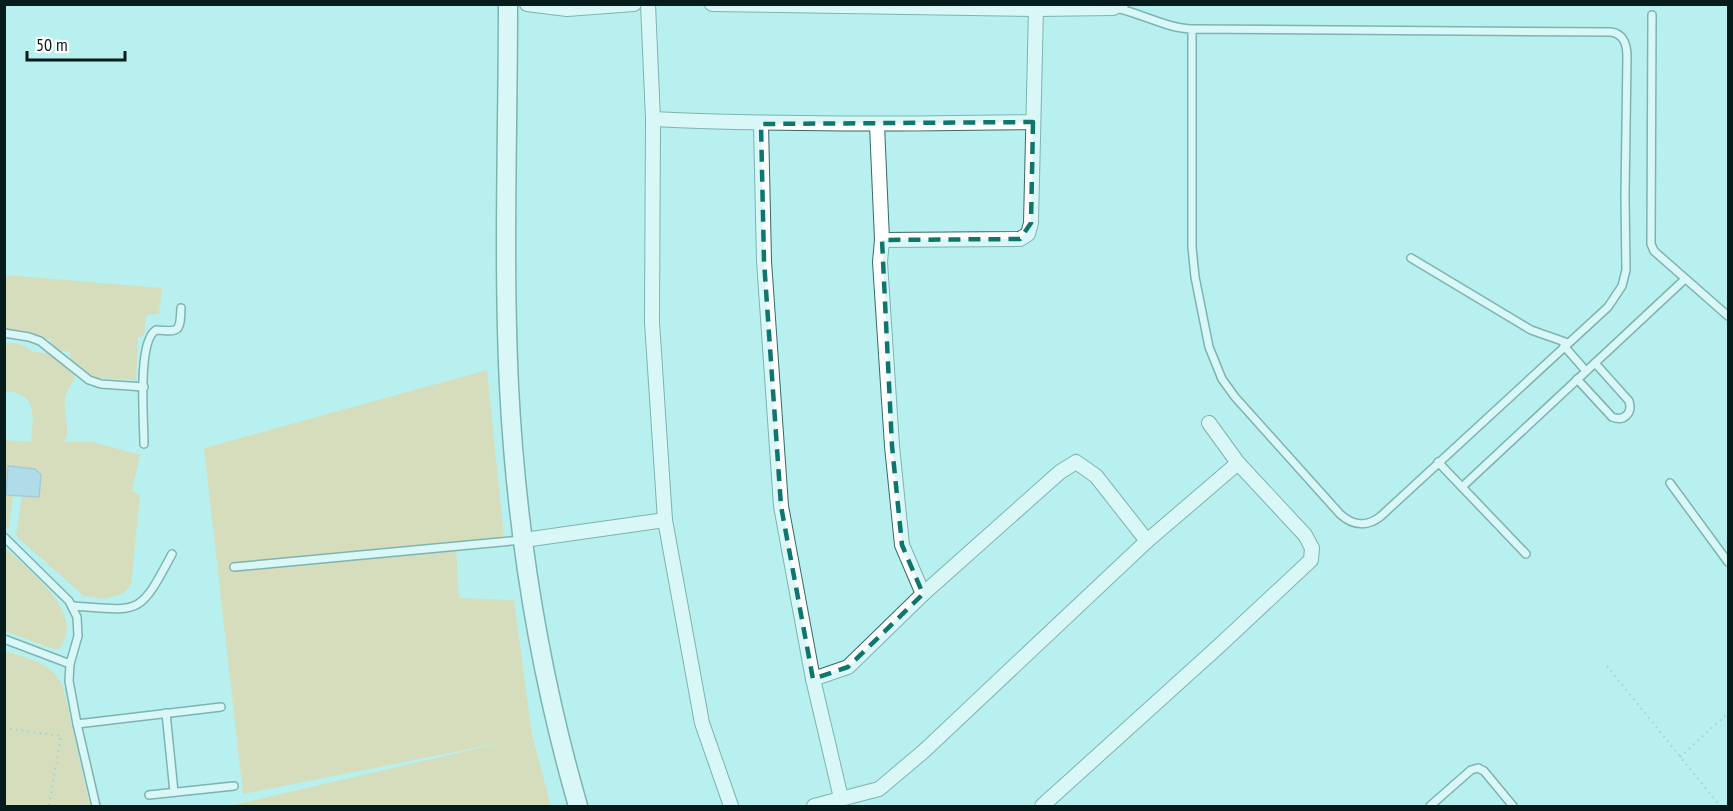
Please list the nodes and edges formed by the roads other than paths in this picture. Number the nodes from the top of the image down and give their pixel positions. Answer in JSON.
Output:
{"nodes":[{"id":1,"x":508,"y":4,"type":"edge"},
{"id":2,"x":527,"y":4,"type":"edge"},
{"id":3,"x":634,"y":4,"type":"edge"},
{"id":4,"x":648,"y":4,"type":"edge"},
{"id":5,"x":712,"y":4,"type":"edge"},
{"id":6,"x":980,"y":6,"type":"edge"},
{"id":7,"x":1117,"y":6,"type":"edge"},
{"id":8,"x":1036,"y":9,"type":"junction"},
{"id":9,"x":1652,"y":15,"type":"dead end"},
{"id":10,"x":1192,"y":29,"type":"junction"},
{"id":11,"x":653,"y":119,"type":"junction"},
{"id":12,"x":1033,"y":122,"type":"junction"},
{"id":13,"x":761,"y":124,"type":"junction"},
{"id":14,"x":877,"y":125,"type":"junction"},
{"id":15,"x":882,"y":240,"type":"junction"},
{"id":16,"x":1411,"y":258,"type":"dead end"},
{"id":17,"x":1685,"y":279,"type":"junction"},
{"id":18,"x":181,"y":308,"type":"dead end"},
{"id":19,"x":1728,"y":316,"type":"edge"},
{"id":20,"x":4,"y":333,"type":"edge"},
{"id":21,"x":1566,"y":344,"type":"junction"},
{"id":22,"x":1595,"y":363,"type":"junction"},
{"id":23,"x":1586,"y":371,"type":"junction"},
{"id":24,"x":1577,"y":379,"type":"junction"},
{"id":25,"x":144,"y":387,"type":"junction"},
{"id":26,"x":1209,"y":423,"type":"dead end"},
{"id":27,"x":144,"y":444,"type":"dead end"},
{"id":28,"x":1438,"y":462,"type":"junction"},
{"id":29,"x":1238,"y":464,"type":"junction"},
{"id":30,"x":1670,"y":483,"type":"dead end"},
{"id":31,"x":1462,"y":487,"type":"junction"},
{"id":32,"x":665,"y":520,"type":"junction"},
{"id":33,"x":4,"y":537,"type":"edge"},
{"id":34,"x":524,"y":540,"type":"junction"},
{"id":35,"x":1147,"y":541,"type":"junction"},
{"id":36,"x":172,"y":554,"type":"dead end"},
{"id":37,"x":1526,"y":554,"type":"dead end"},
{"id":38,"x":1728,"y":562,"type":"edge"},
{"id":39,"x":234,"y":567,"type":"dead end"},
{"id":40,"x":923,"y":594,"type":"junction"},
{"id":41,"x":73,"y":606,"type":"junction"},
{"id":42,"x":4,"y":639,"type":"edge"},
{"id":43,"x":70,"y":664,"type":"junction"},
{"id":44,"x":813,"y":679,"type":"junction"},
{"id":45,"x":221,"y":707,"type":"dead end"},
{"id":46,"x":166,"y":713,"type":"junction"},
{"id":47,"x":77,"y":724,"type":"junction"},
{"id":48,"x":234,"y":786,"type":"dead end"},
{"id":49,"x":174,"y":792,"type":"junction"},
{"id":50,"x":149,"y":795,"type":"dead end"},
{"id":51,"x":841,"y":798,"type":"junction"},
{"id":52,"x":96,"y":807,"type":"edge"},
{"id":53,"x":578,"y":807,"type":"edge"},
{"id":54,"x":731,"y":807,"type":"edge"},
{"id":55,"x":814,"y":807,"type":"edge"},
{"id":56,"x":1042,"y":807,"type":"edge"},
{"id":57,"x":1430,"y":807,"type":"edge"},
{"id":58,"x":1513,"y":807,"type":"edge"}],
"edges":[{"from":1,"to":34,"type":"street"},
{"from":2,"to":3,"type":"street"},
{"from":4,"to":11,"type":"street"},
{"from":5,"to":6,"type":"street"},
{"from":6,"to":8,"type":"street"},
{"from":7,"to":8,"type":"street"},
{"from":7,"to":10,"type":"lane"},
{"from":8,"to":12,"type":"street"},
{"from":9,"to":17,"type":"lane"},
{"from":10,"to":21,"type":"lane"},
{"from":10,"to":28,"type":"lane"},
{"from":11,"to":13,"type":"street"},
{"from":11,"to":32,"type":"street"},
{"from":12,"to":14,"type":"street"},
{"from":12,"to":15,"type":"street"},
{"from":13,"to":14,"type":"street"},
{"from":13,"to":44,"type":"street"},
{"from":14,"to":15,"type":"street"},
{"from":15,"to":40,"type":"street"},
{"from":16,"to":21,"type":"lane"},
{"from":17,"to":19,"type":"lane"},
{"from":17,"to":22,"type":"lane"},
{"from":18,"to":25,"type":"lane"},
{"from":20,"to":25,"type":"lane"},
{"from":21,"to":23,"type":"lane"},
{"from":21,"to":28,"type":"lane"},
{"from":22,"to":23,"type":"lane"},
{"from":22,"to":24,"type":"lane"},
{"from":23,"to":24,"type":"lane"},
{"from":24,"to":31,"type":"lane"},
{"from":25,"to":27,"type":"lane"},
{"from":26,"to":29,"type":"street"},
{"from":28,"to":31,"type":"lane"},
{"from":29,"to":35,"type":"street"},
{"from":29,"to":56,"type":"street"},
{"from":30,"to":38,"type":"lane"},
{"from":31,"to":37,"type":"lane"},
{"from":32,"to":34,"type":"street"},
{"from":32,"to":54,"type":"street"},
{"from":33,"to":41,"type":"lane"},
{"from":34,"to":39,"type":"lane"},
{"from":34,"to":53,"type":"street"},
{"from":35,"to":40,"type":"street"},
{"from":35,"to":51,"type":"street"},
{"from":36,"to":41,"type":"lane"},
{"from":40,"to":44,"type":"street"},
{"from":41,"to":43,"type":"lane"},
{"from":42,"to":43,"type":"lane"},
{"from":43,"to":47,"type":"lane"},
{"from":44,"to":51,"type":"street"},
{"from":45,"to":46,"type":"lane"},
{"from":46,"to":47,"type":"lane"},
{"from":46,"to":49,"type":"lane"},
{"from":47,"to":52,"type":"lane"},
{"from":48,"to":49,"type":"lane"},
{"from":49,"to":50,"type":"lane"},
{"from":51,"to":55,"type":"street"},
{"from":57,"to":58,"type":"lane"}]}
